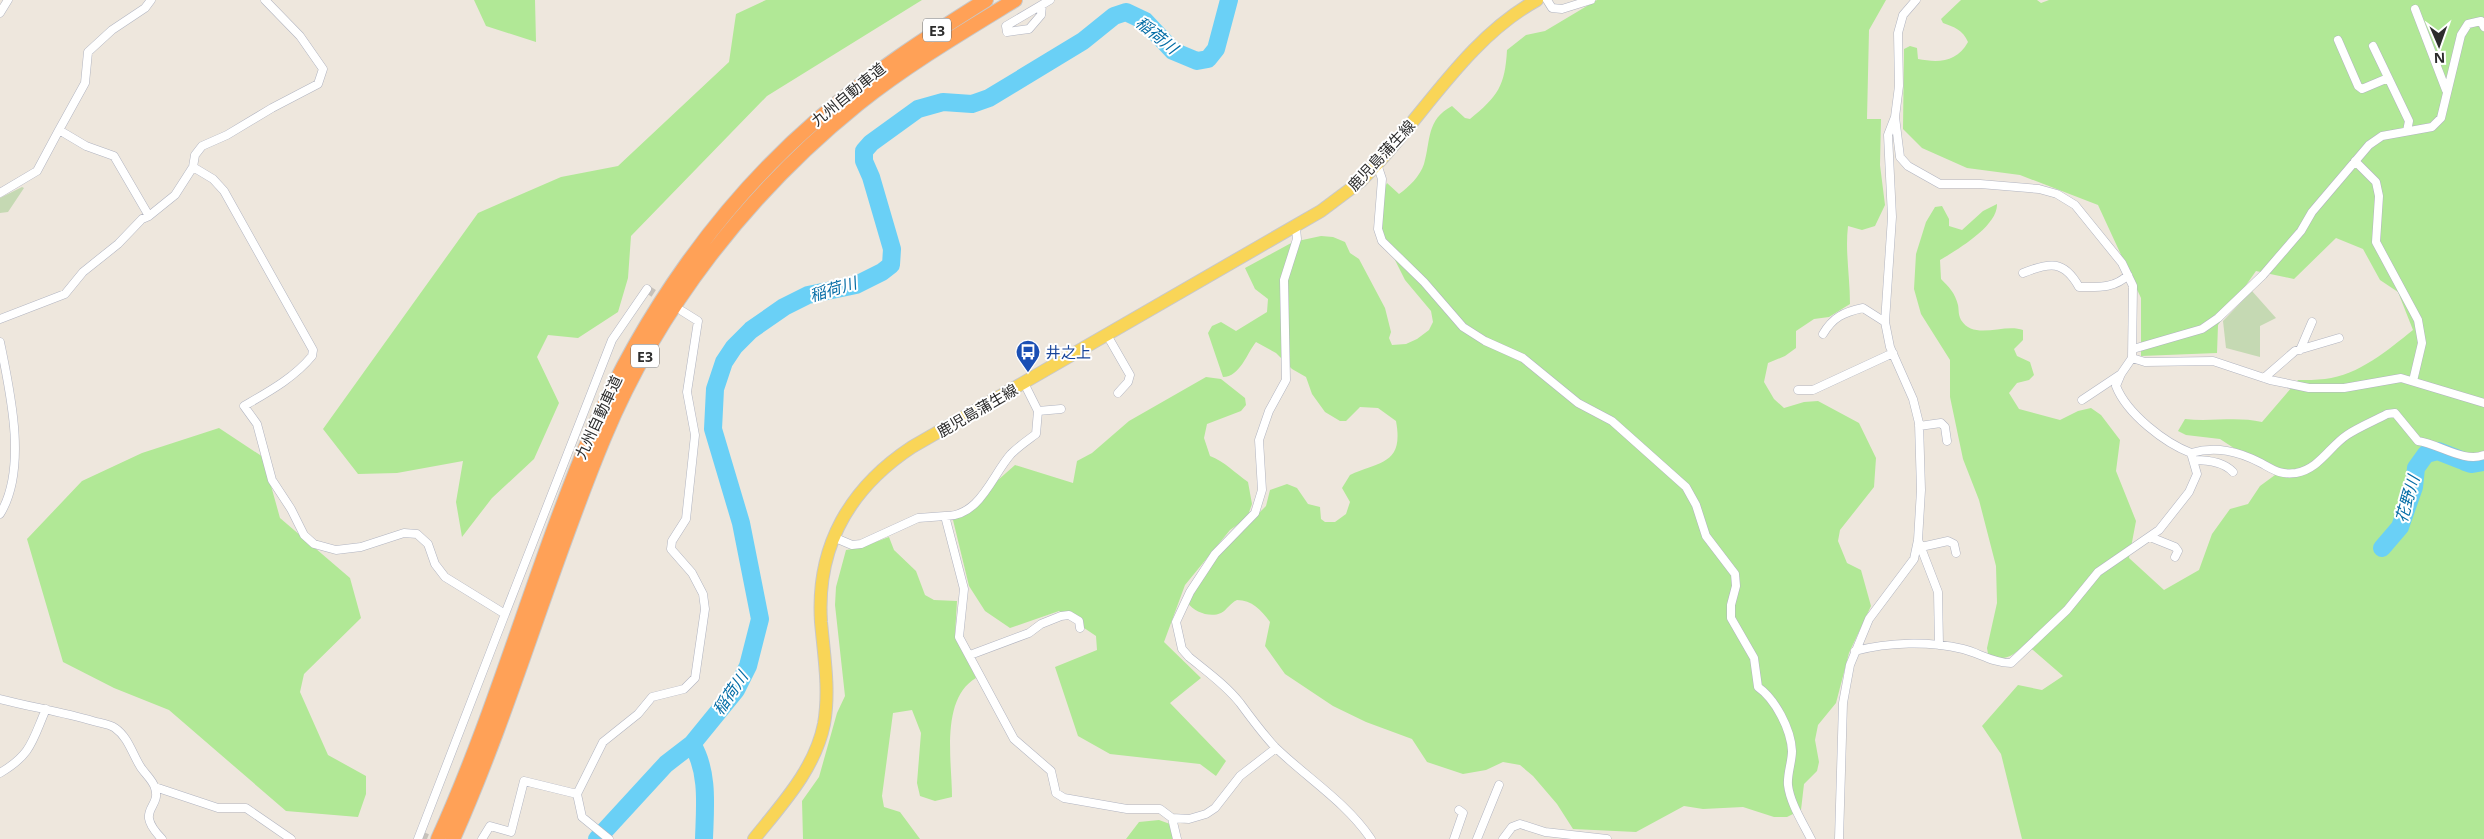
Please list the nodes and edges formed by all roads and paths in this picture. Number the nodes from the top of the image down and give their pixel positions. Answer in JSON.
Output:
{"nodes":[{"id":1,"x":8,"y":0,"type":"edge"},
{"id":2,"x":151,"y":0,"type":"edge"},
{"id":3,"x":265,"y":0,"type":"edge"},
{"id":4,"x":986,"y":0,"type":"edge"},
{"id":5,"x":1015,"y":0,"type":"edge"},
{"id":6,"x":1050,"y":0,"type":"edge"},
{"id":7,"x":1537,"y":0,"type":"edge"},
{"id":8,"x":1547,"y":0,"type":"edge"},
{"id":9,"x":1591,"y":0,"type":"edge"},
{"id":10,"x":1916,"y":0,"type":"edge"},
{"id":11,"x":1042,"y":5,"type":"junction"},
{"id":12,"x":2416,"y":9,"type":"dead end"},
{"id":13,"x":0,"y":13,"type":"edge"},
{"id":14,"x":2484,"y":27,"type":"edge"},
{"id":15,"x":2338,"y":40,"type":"dead end"},
{"id":16,"x":2372,"y":46,"type":"dead end"},
{"id":17,"x":2388,"y":78,"type":"junction"},
{"id":18,"x":2446,"y":90,"type":"junction"},
{"id":19,"x":1895,"y":117,"type":"junction"},
{"id":20,"x":59,"y":130,"type":"junction"},
{"id":21,"x":2407,"y":131,"type":"junction"},
{"id":22,"x":2355,"y":161,"type":"junction"},
{"id":23,"x":1377,"y":164,"type":"junction"},
{"id":24,"x":193,"y":167,"type":"junction"},
{"id":25,"x":0,"y":193,"type":"edge"},
{"id":26,"x":149,"y":216,"type":"junction"},
{"id":27,"x":1296,"y":228,"type":"junction"},
{"id":28,"x":2024,"y":273,"type":"dead end"},
{"id":29,"x":2128,"y":275,"type":"junction"},
{"id":30,"x":647,"y":289,"type":"dead end"},
{"id":31,"x":682,"y":311,"type":"dead end"},
{"id":32,"x":0,"y":319,"type":"edge"},
{"id":33,"x":1885,"y":322,"type":"junction"},
{"id":34,"x":2312,"y":322,"type":"dead end"},
{"id":35,"x":1823,"y":334,"type":"dead end"},
{"id":36,"x":1107,"y":335,"type":"junction"},
{"id":37,"x":2339,"y":338,"type":"dead end"},
{"id":38,"x":0,"y":342,"type":"edge"},
{"id":39,"x":2133,"y":349,"type":"junction"},
{"id":40,"x":2300,"y":350,"type":"junction"},
{"id":41,"x":1893,"y":353,"type":"junction"},
{"id":42,"x":2132,"y":358,"type":"junction"},
{"id":43,"x":2120,"y":374,"type":"junction"},
{"id":44,"x":2264,"y":378,"type":"junction"},
{"id":45,"x":2413,"y":381,"type":"junction"},
{"id":46,"x":1024,"y":383,"type":"junction"},
{"id":47,"x":1798,"y":390,"type":"dead end"},
{"id":48,"x":1118,"y":393,"type":"dead end"},
{"id":49,"x":2082,"y":400,"type":"dead end"},
{"id":50,"x":2484,"y":403,"type":"edge"},
{"id":51,"x":1061,"y":409,"type":"dead end"},
{"id":52,"x":1038,"y":411,"type":"junction"},
{"id":53,"x":1919,"y":426,"type":"junction"},
{"id":54,"x":1947,"y":441,"type":"dead end"},
{"id":55,"x":2484,"y":456,"type":"edge"},
{"id":56,"x":2193,"y":457,"type":"junction"},
{"id":57,"x":2233,"y":472,"type":"dead end"},
{"id":58,"x":0,"y":514,"type":"edge"},
{"id":59,"x":945,"y":516,"type":"junction"},
{"id":60,"x":2150,"y":536,"type":"junction"},
{"id":61,"x":833,"y":537,"type":"junction"},
{"id":62,"x":1920,"y":544,"type":"junction"},
{"id":63,"x":1956,"y":553,"type":"dead end"},
{"id":64,"x":2175,"y":557,"type":"dead end"},
{"id":65,"x":505,"y":614,"type":"junction"},
{"id":66,"x":1080,"y":628,"type":"dead end"},
{"id":67,"x":1939,"y":645,"type":"junction"},
{"id":68,"x":1855,"y":651,"type":"junction"},
{"id":69,"x":970,"y":655,"type":"junction"},
{"id":70,"x":0,"y":699,"type":"edge"},
{"id":71,"x":46,"y":709,"type":"junction"},
{"id":72,"x":1276,"y":748,"type":"junction"},
{"id":73,"x":0,"y":773,"type":"edge"},
{"id":74,"x":1499,"y":785,"type":"dead end"},
{"id":75,"x":155,"y":787,"type":"junction"},
{"id":76,"x":577,"y":794,"type":"junction"},
{"id":77,"x":1459,"y":810,"type":"dead end"},
{"id":78,"x":1172,"y":818,"type":"junction"},
{"id":79,"x":162,"y":839,"type":"edge"},
{"id":80,"x":291,"y":839,"type":"edge"},
{"id":81,"x":418,"y":839,"type":"edge"},
{"id":82,"x":438,"y":839,"type":"edge"},
{"id":83,"x":453,"y":839,"type":"edge"},
{"id":84,"x":482,"y":839,"type":"edge"},
{"id":85,"x":609,"y":839,"type":"edge"},
{"id":86,"x":754,"y":839,"type":"edge"},
{"id":87,"x":1177,"y":839,"type":"edge"},
{"id":88,"x":1371,"y":839,"type":"edge"},
{"id":89,"x":1454,"y":839,"type":"edge"},
{"id":90,"x":1477,"y":839,"type":"edge"},
{"id":91,"x":1503,"y":839,"type":"edge"},
{"id":92,"x":1607,"y":839,"type":"edge"},
{"id":93,"x":1811,"y":839,"type":"edge"},
{"id":94,"x":1839,"y":839,"type":"edge"}],
"edges":[{"from":1,"to":13,"type":"street"},
{"from":2,"to":20,"type":"street"},
{"from":3,"to":24,"type":"street"},
{"from":4,"to":82,"type":"highway","name":"九州自動車道","number":"E3"},
{"from":5,"to":83,"type":"highway","name":"九州自動車道","number":"E3"},
{"from":6,"to":11,"type":"street"},
{"from":7,"to":23,"type":"main road","name":"鹿児島蒲生線"},
{"from":8,"to":9,"type":"street"},
{"from":10,"to":19,"type":"street"},
{"from":11,"to":11,"type":"street"},
{"from":12,"to":18,"type":"street"},
{"from":14,"to":18,"type":"street"},
{"from":15,"to":17,"type":"street"},
{"from":16,"to":17,"type":"street"},
{"from":17,"to":21,"type":"street"},
{"from":18,"to":21,"type":"street"},
{"from":19,"to":29,"type":"street"},
{"from":19,"to":33,"type":"street"},
{"from":20,"to":25,"type":"street"},
{"from":20,"to":26,"type":"street"},
{"from":21,"to":22,"type":"street"},
{"from":22,"to":39,"type":"street"},
{"from":22,"to":45,"type":"street"},
{"from":23,"to":27,"type":"main road","name":"鹿児島蒲生線"},
{"from":23,"to":93,"type":"street"},
{"from":24,"to":26,"type":"street"},
{"from":24,"to":65,"type":"street"},
{"from":26,"to":32,"type":"street"},
{"from":27,"to":36,"type":"main road","name":"鹿児島蒲生線"},
{"from":27,"to":72,"type":"street"},
{"from":28,"to":29,"type":"street"},
{"from":29,"to":39,"type":"street"},
{"from":30,"to":65,"type":"street"},
{"from":31,"to":76,"type":"street"},
{"from":33,"to":35,"type":"street"},
{"from":33,"to":41,"type":"street"},
{"from":34,"to":40,"type":"street"},
{"from":36,"to":46,"type":"main road","name":"鹿児島蒲生線"},
{"from":36,"to":48,"type":"street"},
{"from":37,"to":40,"type":"street"},
{"from":38,"to":58,"type":"street"},
{"from":39,"to":42,"type":"street"},
{"from":40,"to":44,"type":"street"},
{"from":41,"to":47,"type":"street"},
{"from":41,"to":53,"type":"street"},
{"from":42,"to":43,"type":"street"},
{"from":42,"to":44,"type":"street"},
{"from":43,"to":49,"type":"street"},
{"from":43,"to":56,"type":"street"},
{"from":44,"to":45,"type":"street"},
{"from":45,"to":50,"type":"street"},
{"from":46,"to":52,"type":"street"},
{"from":46,"to":61,"type":"main road","name":"鹿児島蒲生線"},
{"from":51,"to":52,"type":"street"},
{"from":52,"to":59,"type":"street"},
{"from":53,"to":54,"type":"street"},
{"from":53,"to":62,"type":"street"},
{"from":55,"to":56,"type":"street"},
{"from":56,"to":57,"type":"street"},
{"from":56,"to":60,"type":"street"},
{"from":59,"to":61,"type":"street"},
{"from":59,"to":69,"type":"street"},
{"from":60,"to":64,"type":"street"},
{"from":60,"to":67,"type":"street"},
{"from":61,"to":86,"type":"main road","name":"鹿児島蒲生線"},
{"from":62,"to":63,"type":"street"},
{"from":62,"to":67,"type":"street"},
{"from":62,"to":68,"type":"street"},
{"from":65,"to":81,"type":"street"},
{"from":66,"to":69,"type":"street"},
{"from":67,"to":68,"type":"street"},
{"from":68,"to":94,"type":"street"},
{"from":69,"to":78,"type":"street"},
{"from":70,"to":71,"type":"street"},
{"from":71,"to":73,"type":"street"},
{"from":71,"to":75,"type":"street"},
{"from":72,"to":78,"type":"street"},
{"from":72,"to":88,"type":"street"},
{"from":74,"to":90,"type":"street"},
{"from":75,"to":79,"type":"street"},
{"from":75,"to":80,"type":"street"},
{"from":76,"to":84,"type":"street"},
{"from":76,"to":85,"type":"street"},
{"from":77,"to":89,"type":"street"},
{"from":78,"to":87,"type":"street"},
{"from":91,"to":92,"type":"street"}]}
